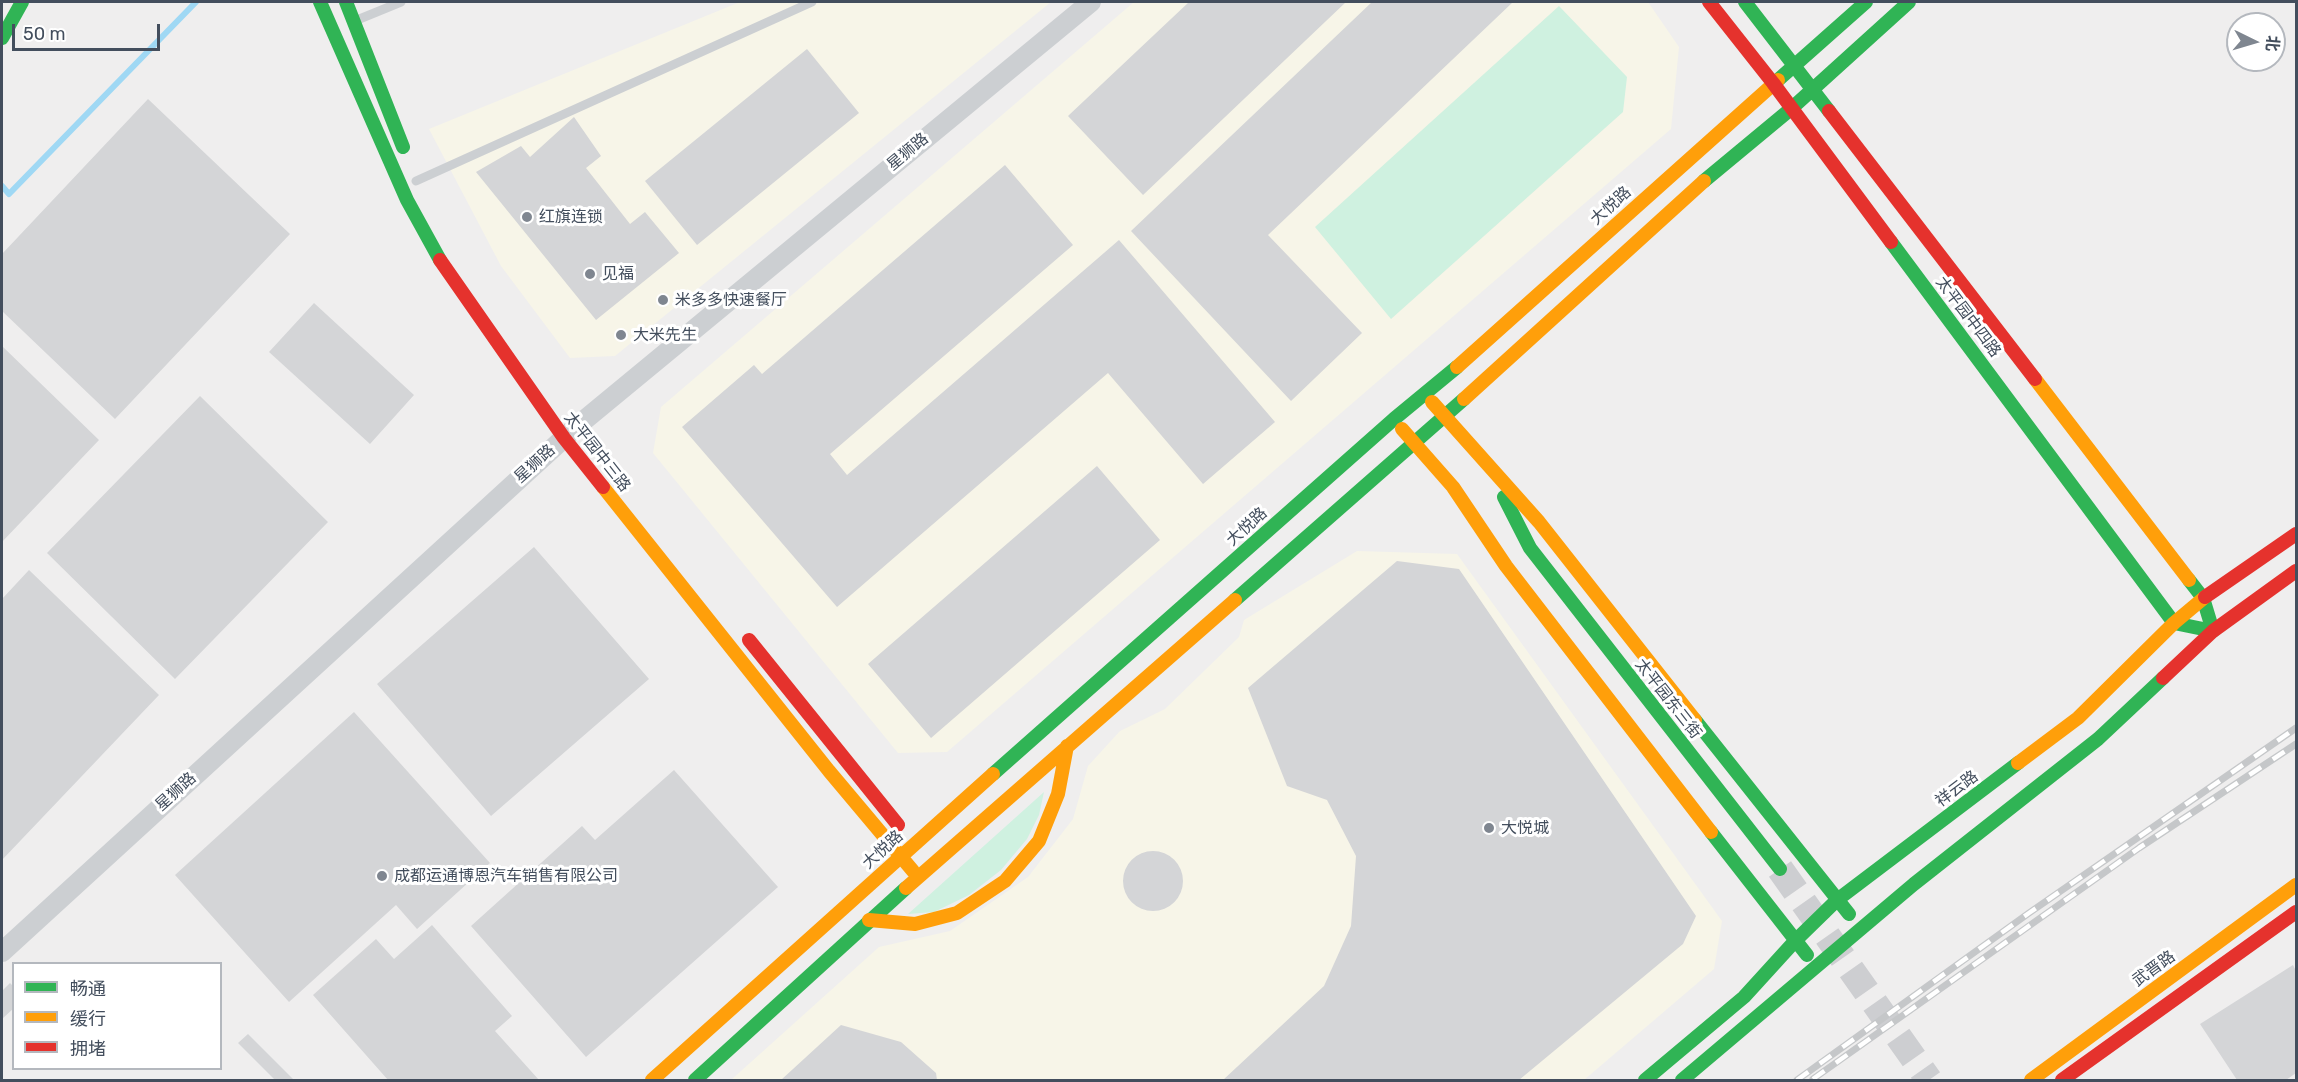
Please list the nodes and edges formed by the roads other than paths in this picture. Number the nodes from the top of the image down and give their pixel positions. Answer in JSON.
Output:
{"nodes":[{"id":1,"x":22,"y":2,"type":"edge"},
{"id":2,"x":320,"y":2,"type":"edge"},
{"id":3,"x":346,"y":2,"type":"edge"},
{"id":4,"x":401,"y":2,"type":"edge"},
{"id":5,"x":812,"y":2,"type":"edge"},
{"id":6,"x":1091,"y":2,"type":"edge"},
{"id":7,"x":1709,"y":2,"type":"edge"},
{"id":8,"x":1745,"y":2,"type":"edge"},
{"id":9,"x":1866,"y":2,"type":"edge"},
{"id":10,"x":1910,"y":2,"type":"edge"},
{"id":11,"x":354,"y":21,"type":"junction"},
{"id":12,"x":2,"y":38,"type":"edge"},
{"id":13,"x":1794,"y":66,"type":"junction"},
{"id":14,"x":1773,"y":83,"type":"junction"},
{"id":15,"x":1812,"y":89,"type":"junction"},
{"id":16,"x":1792,"y":108,"type":"junction"},
{"id":17,"x":414,"y":176,"type":"joint"},
{"id":18,"x":1426,"y":394,"type":"junction"},
{"id":19,"x":1445,"y":416,"type":"junction"},
{"id":20,"x":1394,"y":420,"type":"junction"},
{"id":21,"x":573,"y":429,"type":"junction"},
{"id":22,"x":1413,"y":442,"type":"junction"},
{"id":23,"x":1486,"y":463,"type":"junction"},
{"id":24,"x":1454,"y":487,"type":"junction"},
{"id":25,"x":1488,"y":514,"type":"dead end"},
{"id":26,"x":1505,"y":528,"type":"dead end"},
{"id":27,"x":2296,"y":534,"type":"edge"},
{"id":28,"x":1530,"y":548,"type":"junction"},
{"id":29,"x":2296,"y":571,"type":"edge"},
{"id":30,"x":2203,"y":598,"type":"junction"},
{"id":31,"x":2174,"y":623,"type":"junction"},
{"id":32,"x":2213,"y":630,"type":"junction"},
{"id":33,"x":741,"y":631,"type":"dead end"},
{"id":34,"x":1067,"y":746,"type":"junction"},
{"id":35,"x":914,"y":844,"type":"junction"},
{"id":36,"x":900,"y":856,"type":"junction"},
{"id":37,"x":932,"y":865,"type":"junction"},
{"id":38,"x":1788,"y":873,"type":"junction"},
{"id":39,"x":918,"y":877,"type":"junction"},
{"id":40,"x":2296,"y":885,"type":"edge"},
{"id":41,"x":1757,"y":890,"type":"junction"},
{"id":42,"x":1837,"y":900,"type":"junction"},
{"id":43,"x":2296,"y":912,"type":"edge"},
{"id":44,"x":870,"y":920,"type":"junction"},
{"id":45,"x":1861,"y":929,"type":"junction"},
{"id":46,"x":1795,"y":940,"type":"junction"},
{"id":47,"x":2,"y":952,"type":"edge"},
{"id":48,"x":1816,"y":967,"type":"junction"},
{"id":49,"x":652,"y":1080,"type":"edge"},
{"id":50,"x":695,"y":1080,"type":"edge"},
{"id":51,"x":1645,"y":1080,"type":"edge"},
{"id":52,"x":1682,"y":1080,"type":"edge"},
{"id":53,"x":2031,"y":1080,"type":"edge"},
{"id":54,"x":2062,"y":1080,"type":"edge"}],
"edges":[{"from":1,"to":12,"type":"street"},
{"from":2,"to":21,"type":"street","name":"太平园中三路"},
{"from":3,"to":11,"type":"street"},
{"from":4,"to":11,"type":"lane"},
{"from":5,"to":17,"type":"lane"},
{"from":6,"to":21,"type":"street","name":"星狮路"},
{"from":7,"to":14,"type":"street","name":"太平园中四路"},
{"from":8,"to":13,"type":"street"},
{"from":9,"to":13,"type":"street","name":"大悦路"},
{"from":10,"to":15,"type":"street"},
{"from":11,"to":17,"type":"street"},
{"from":13,"to":14,"type":"street","name":"大悦路"},
{"from":13,"to":15,"type":"street"},
{"from":14,"to":16,"type":"street","name":"太平园中四路"},
{"from":14,"to":18,"type":"street","name":"大悦路"},
{"from":15,"to":16,"type":"street"},
{"from":15,"to":30,"type":"street"},
{"from":16,"to":19,"type":"street"},
{"from":16,"to":31,"type":"street","name":"太平园中四路"},
{"from":18,"to":19,"type":"street"},
{"from":18,"to":20,"type":"street","name":"大悦路"},
{"from":19,"to":22,"type":"street"},
{"from":19,"to":23,"type":"street"},
{"from":20,"to":22,"type":"street"},
{"from":20,"to":35,"type":"street","name":"大悦路"},
{"from":21,"to":36,"type":"street","name":"太平园中三路"},
{"from":21,"to":47,"type":"street","name":"星狮路"},
{"from":22,"to":24,"type":"street"},
{"from":22,"to":34,"type":"street"},
{"from":23,"to":28,"type":"street"},
{"from":23,"to":38,"type":"street"},
{"from":24,"to":25,"type":"street"},
{"from":24,"to":41,"type":"street"},
{"from":26,"to":28,"type":"street"},
{"from":27,"to":30,"type":"street","name":"祥云路"},
{"from":28,"to":38,"type":"street","name":"太平园东三街"},
{"from":29,"to":32,"type":"street"},
{"from":30,"to":31,"type":"street","name":"祥云路"},
{"from":30,"to":32,"type":"street"},
{"from":31,"to":32,"type":"street"},
{"from":31,"to":42,"type":"street","name":"祥云路"},
{"from":32,"to":45,"type":"street"},
{"from":33,"to":35,"type":"street"},
{"from":34,"to":37,"type":"street"},
{"from":34,"to":44,"type":"street"},
{"from":35,"to":36,"type":"street","name":"大悦路"},
{"from":35,"to":37,"type":"street"},
{"from":36,"to":39,"type":"street","name":"太平园中三路"},
{"from":36,"to":49,"type":"street","name":"大悦路"},
{"from":37,"to":39,"type":"street"},
{"from":38,"to":41,"type":"street"},
{"from":38,"to":42,"type":"street"},
{"from":39,"to":44,"type":"street"},
{"from":40,"to":53,"type":"street","name":"武晋路"},
{"from":41,"to":46,"type":"street"},
{"from":42,"to":45,"type":"street"},
{"from":42,"to":46,"type":"street","name":"祥云路"},
{"from":43,"to":54,"type":"street"},
{"from":44,"to":50,"type":"street"},
{"from":45,"to":48,"type":"street"},
{"from":46,"to":48,"type":"street"},
{"from":46,"to":51,"type":"street","name":"祥云路"},
{"from":48,"to":52,"type":"street"}]}
